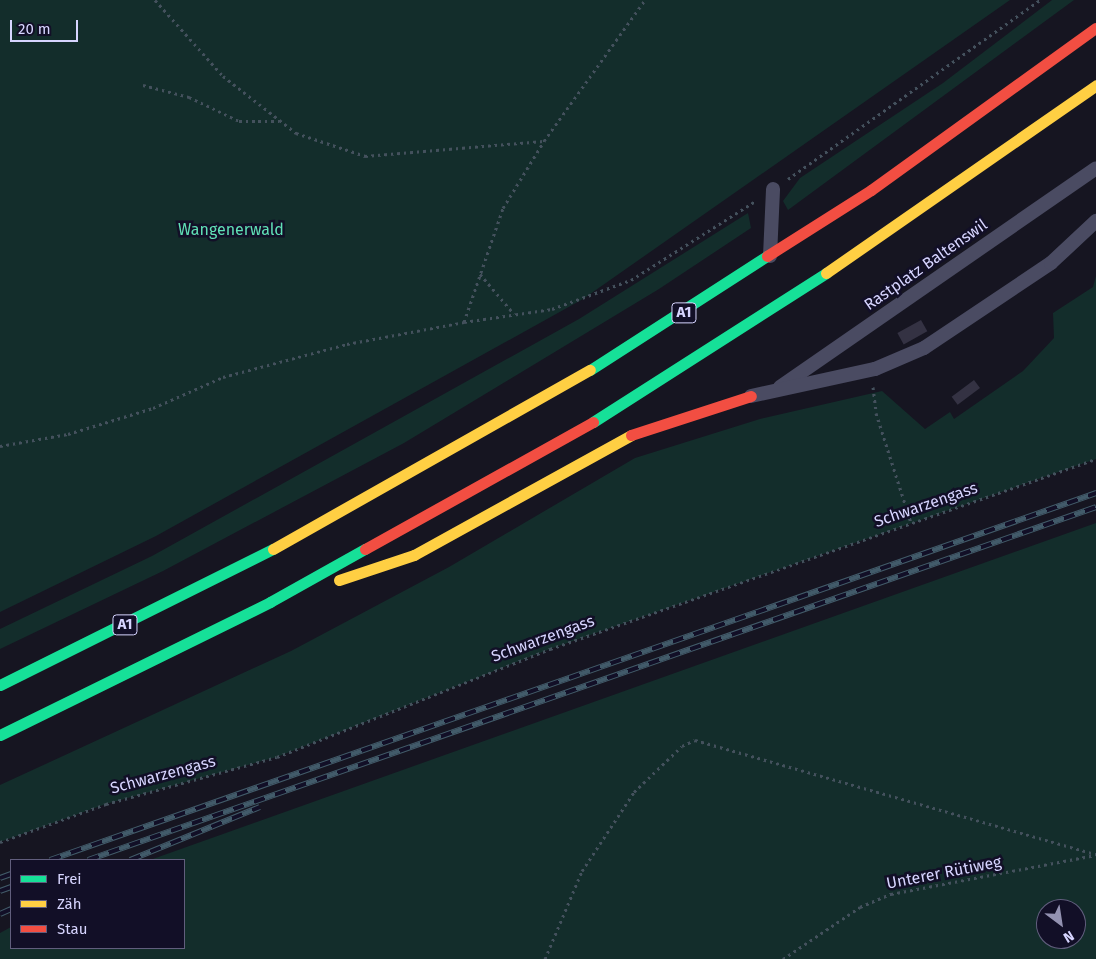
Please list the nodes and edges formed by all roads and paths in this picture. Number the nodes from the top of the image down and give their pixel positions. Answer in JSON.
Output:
{"nodes":[{"id":1,"x":154,"y":0,"type":"edge"},
{"id":2,"x":645,"y":0,"type":"edge"},
{"id":3,"x":1096,"y":28,"type":"edge"},
{"id":4,"x":143,"y":85,"type":"dead end"},
{"id":5,"x":1096,"y":85,"type":"edge"},
{"id":6,"x":280,"y":121,"type":"junction"},
{"id":7,"x":544,"y":141,"type":"junction"},
{"id":8,"x":1096,"y":168,"type":"edge"},
{"id":9,"x":773,"y":189,"type":"dead end"},
{"id":10,"x":1096,"y":221,"type":"edge"},
{"id":11,"x":770,"y":258,"type":"junction"},
{"id":12,"x":480,"y":274,"type":"junction"},
{"id":13,"x":514,"y":314,"type":"dead end"},
{"id":14,"x":873,"y":389,"type":"dead end"},
{"id":15,"x":776,"y":390,"type":"junction"},
{"id":16,"x":751,"y":396,"type":"joint"},
{"id":17,"x":0,"y":446,"type":"edge"},
{"id":18,"x":1096,"y":460,"type":"edge"},
{"id":19,"x":911,"y":523,"type":"junction"},
{"id":20,"x":270,"y":602,"type":"junction"},
{"id":21,"x":0,"y":685,"type":"edge"},
{"id":22,"x":0,"y":735,"type":"edge"},
{"id":23,"x":0,"y":842,"type":"edge"},
{"id":24,"x":1096,"y":854,"type":"edge"},
{"id":25,"x":545,"y":959,"type":"edge"},
{"id":26,"x":783,"y":959,"type":"edge"}],
"edges":[{"from":1,"to":6,"type":"path"},
{"from":2,"to":7,"type":"path"},
{"from":3,"to":11,"type":"highway","number":"A1"},
{"from":4,"to":6,"type":"path"},
{"from":5,"to":20,"type":"highway"},
{"from":6,"to":7,"type":"path"},
{"from":7,"to":12,"type":"path"},
{"from":8,"to":15,"type":"lane","name":"Rastplatz Baltenswil"},
{"from":9,"to":11,"type":"lane"},
{"from":10,"to":15,"type":"lane","name":"Rastplatz Baltenswil"},
{"from":11,"to":21,"type":"highway","number":"A1"},
{"from":12,"to":13,"type":"path"},
{"from":12,"to":17,"type":"path"},
{"from":14,"to":19,"type":"path"},
{"from":15,"to":16,"type":"lane","name":"Rastplatz Baltenswil"},
{"from":16,"to":20,"type":"highway"},
{"from":18,"to":19,"type":"path","name":"Schwarzengass"},
{"from":19,"to":23,"type":"path","name":"Schwarzengass"},
{"from":20,"to":22,"type":"highway"},
{"from":24,"to":25,"type":"path"},
{"from":24,"to":26,"type":"path","name":"Unterer Rütiweg"}]}
